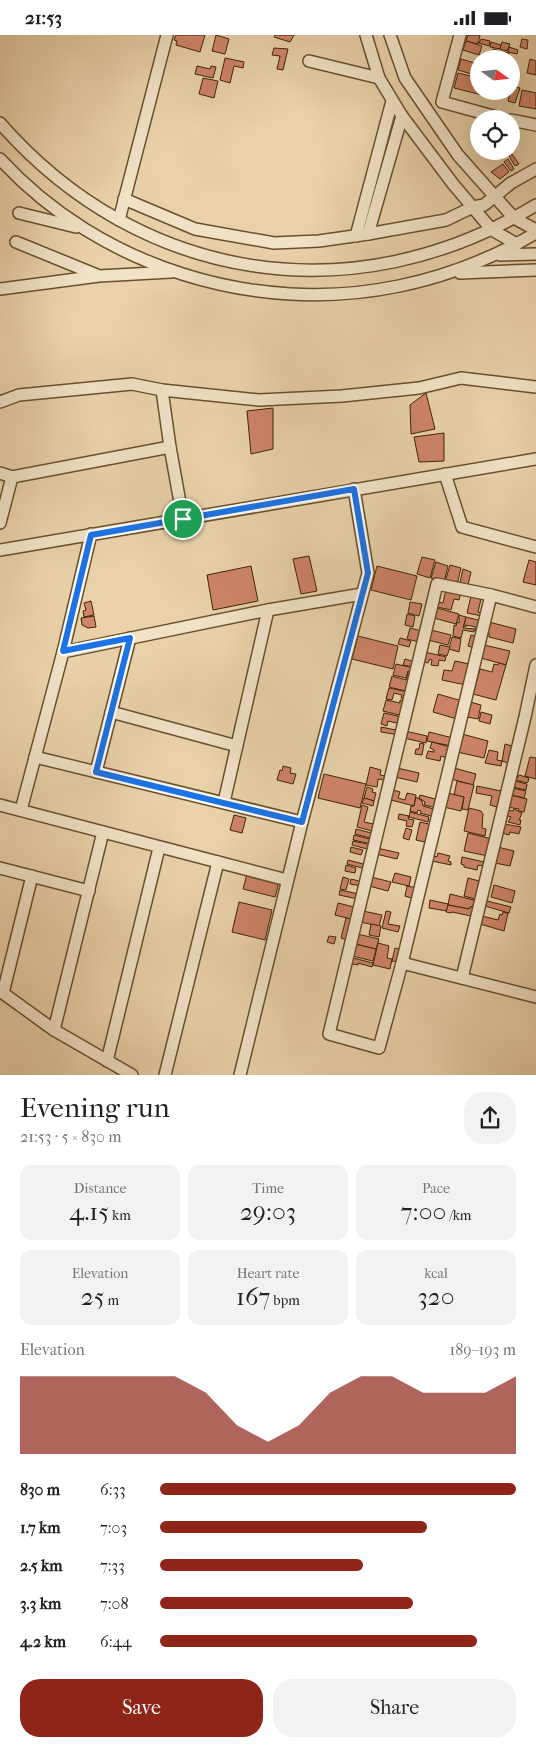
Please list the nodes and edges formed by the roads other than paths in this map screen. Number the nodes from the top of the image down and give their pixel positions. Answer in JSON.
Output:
{"nodes":[{"id":1,"x":166,"y":35,"type":"edge"},
{"id":2,"x":366,"y":35,"type":"edge"},
{"id":3,"x":390,"y":35,"type":"edge"},
{"id":4,"x":460,"y":35,"type":"edge"},
{"id":5,"x":310,"y":61,"type":"dead end"},
{"id":6,"x":379,"y":78,"type":"junction"},
{"id":7,"x":392,"y":101,"type":"junction"},
{"id":8,"x":473,"y":110,"type":"edge"},
{"id":9,"x":402,"y":117,"type":"junction"},
{"id":10,"x":520,"y":122,"type":"edge"},
{"id":11,"x":0,"y":123,"type":"edge"},
{"id":12,"x":536,"y":125,"type":"edge"},
{"id":13,"x":0,"y":159,"type":"edge"},
{"id":14,"x":536,"y":169,"type":"edge"},
{"id":15,"x":495,"y":196,"type":"junction"},
{"id":16,"x":124,"y":199,"type":"junction"},
{"id":17,"x":536,"y":205,"type":"edge"},
{"id":18,"x":473,"y":207,"type":"junction"},
{"id":19,"x":19,"y":213,"type":"dead end"},
{"id":20,"x":514,"y":218,"type":"junction"},
{"id":21,"x":119,"y":220,"type":"junction"},
{"id":22,"x":84,"y":229,"type":"junction"},
{"id":23,"x":492,"y":230,"type":"junction"},
{"id":24,"x":536,"y":231,"type":"edge"},
{"id":25,"x":362,"y":235,"type":"junction"},
{"id":26,"x":16,"y":242,"type":"dead end"},
{"id":27,"x":517,"y":244,"type":"junction"},
{"id":28,"x":536,"y":254,"type":"edge"},
{"id":29,"x":494,"y":255,"type":"junction"},
{"id":30,"x":536,"y":270,"type":"edge"},
{"id":31,"x":175,"y":272,"type":"junction"},
{"id":32,"x":448,"y":274,"type":"junction"},
{"id":33,"x":98,"y":276,"type":"junction"},
{"id":34,"x":0,"y":289,"type":"edge"},
{"id":35,"x":536,"y":387,"type":"edge"},
{"id":36,"x":162,"y":390,"type":"junction"},
{"id":37,"x":0,"y":402,"type":"edge"},
{"id":38,"x":170,"y":447,"type":"junction"},
{"id":39,"x":536,"y":459,"type":"edge"},
{"id":40,"x":0,"y":473,"type":"edge"},
{"id":41,"x":445,"y":474,"type":"junction"},
{"id":42,"x":12,"y":477,"type":"junction"},
{"id":43,"x":354,"y":489,"type":"junction"},
{"id":44,"x":183,"y":519,"type":"junction"},
{"id":45,"x":0,"y":523,"type":"edge"},
{"id":46,"x":91,"y":535,"type":"junction"},
{"id":47,"x":536,"y":547,"type":"edge"},
{"id":48,"x":0,"y":550,"type":"edge"},
{"id":49,"x":362,"y":594,"type":"junction"},
{"id":50,"x":491,"y":595,"type":"junction"},
{"id":51,"x":536,"y":607,"type":"edge"},
{"id":52,"x":268,"y":610,"type":"junction"},
{"id":53,"x":130,"y":638,"type":"junction"},
{"id":54,"x":63,"y":651,"type":"junction"},
{"id":55,"x":536,"y":665,"type":"edge"},
{"id":56,"x":111,"y":712,"type":"junction"},
{"id":57,"x":531,"y":719,"type":"edge"},
{"id":58,"x":237,"y":746,"type":"junction"},
{"id":59,"x":36,"y":757,"type":"junction"},
{"id":60,"x":96,"y":772,"type":"junction"},
{"id":61,"x":224,"y":802,"type":"junction"},
{"id":62,"x":0,"y":805,"type":"edge"},
{"id":63,"x":20,"y":810,"type":"junction"},
{"id":64,"x":302,"y":822,"type":"junction"},
{"id":65,"x":104,"y":832,"type":"junction"},
{"id":66,"x":159,"y":848,"type":"junction"},
{"id":67,"x":218,"y":862,"type":"junction"},
{"id":68,"x":0,"y":868,"type":"edge"},
{"id":69,"x":32,"y":876,"type":"junction"},
{"id":70,"x":288,"y":880,"type":"junction"},
{"id":71,"x":89,"y":891,"type":"junction"},
{"id":72,"x":402,"y":963,"type":"junction"},
{"id":73,"x":462,"y":978,"type":"junction"},
{"id":74,"x":2,"y":992,"type":"edge"},
{"id":75,"x":536,"y":997,"type":"edge"},
{"id":76,"x":54,"y":1030,"type":"junction"},
{"id":77,"x":107,"y":1061,"type":"junction"},
{"id":78,"x":132,"y":1075,"type":"edge"},
{"id":79,"x":166,"y":1075,"type":"edge"},
{"id":80,"x":240,"y":1075,"type":"edge"}],
"edges":[{"from":1,"to":16,"type":"street"},
{"from":2,"to":6,"type":"street"},
{"from":3,"to":15,"type":"street"},
{"from":4,"to":8,"type":"street"},
{"from":5,"to":6,"type":"street"},
{"from":6,"to":7,"type":"street"},
{"from":7,"to":9,"type":"street"},
{"from":7,"to":25,"type":"street"},
{"from":9,"to":18,"type":"street"},
{"from":9,"to":25,"type":"street"},
{"from":10,"to":12,"type":"street"},
{"from":11,"to":21,"type":"street"},
{"from":13,"to":22,"type":"street"},
{"from":14,"to":15,"type":"street"},
{"from":15,"to":18,"type":"street"},
{"from":15,"to":20,"type":"street"},
{"from":16,"to":21,"type":"street"},
{"from":16,"to":25,"type":"street"},
{"from":17,"to":20,"type":"street"},
{"from":18,"to":23,"type":"street"},
{"from":18,"to":25,"type":"street"},
{"from":19,"to":22,"type":"street"},
{"from":20,"to":23,"type":"street"},
{"from":20,"to":24,"type":"street"},
{"from":21,"to":23,"type":"street"},
{"from":22,"to":31,"type":"street"},
{"from":23,"to":27,"type":"street"},
{"from":24,"to":27,"type":"street"},
{"from":26,"to":33,"type":"street"},
{"from":27,"to":29,"type":"street"},
{"from":28,"to":29,"type":"street"},
{"from":29,"to":32,"type":"street"},
{"from":30,"to":32,"type":"street"},
{"from":31,"to":32,"type":"street"},
{"from":31,"to":33,"type":"street"},
{"from":33,"to":34,"type":"street"},
{"from":35,"to":36,"type":"street"},
{"from":36,"to":37,"type":"street"},
{"from":36,"to":38,"type":"street"},
{"from":38,"to":42,"type":"street"},
{"from":38,"to":44,"type":"street"},
{"from":39,"to":41,"type":"street"},
{"from":40,"to":42,"type":"street"},
{"from":41,"to":43,"type":"street"},
{"from":41,"to":47,"type":"street"},
{"from":42,"to":45,"type":"street"},
{"from":43,"to":44,"type":"street"},
{"from":43,"to":49,"type":"street"},
{"from":44,"to":46,"type":"street"},
{"from":46,"to":48,"type":"street"},
{"from":46,"to":54,"type":"street"},
{"from":49,"to":52,"type":"street"},
{"from":49,"to":64,"type":"street"},
{"from":50,"to":51,"type":"street"},
{"from":50,"to":72,"type":"street"},
{"from":50,"to":72,"type":"street"},
{"from":52,"to":53,"type":"street"},
{"from":52,"to":58,"type":"street"},
{"from":53,"to":54,"type":"street"},
{"from":53,"to":56,"type":"street"},
{"from":54,"to":59,"type":"street"},
{"from":55,"to":57,"type":"street"},
{"from":56,"to":58,"type":"street"},
{"from":56,"to":60,"type":"street"},
{"from":57,"to":73,"type":"street"},
{"from":58,"to":61,"type":"street"},
{"from":59,"to":60,"type":"street"},
{"from":59,"to":63,"type":"street"},
{"from":60,"to":61,"type":"street"},
{"from":61,"to":64,"type":"street"},
{"from":62,"to":63,"type":"street"},
{"from":63,"to":65,"type":"street"},
{"from":64,"to":70,"type":"street"},
{"from":65,"to":66,"type":"street"},
{"from":65,"to":71,"type":"street"},
{"from":66,"to":67,"type":"street"},
{"from":66,"to":77,"type":"street"},
{"from":67,"to":70,"type":"street"},
{"from":67,"to":79,"type":"street"},
{"from":68,"to":69,"type":"street"},
{"from":69,"to":71,"type":"street"},
{"from":69,"to":74,"type":"street"},
{"from":70,"to":80,"type":"street"},
{"from":71,"to":76,"type":"street"},
{"from":72,"to":73,"type":"street"},
{"from":73,"to":75,"type":"street"},
{"from":74,"to":76,"type":"street"},
{"from":76,"to":77,"type":"street"},
{"from":77,"to":78,"type":"street"}]}
